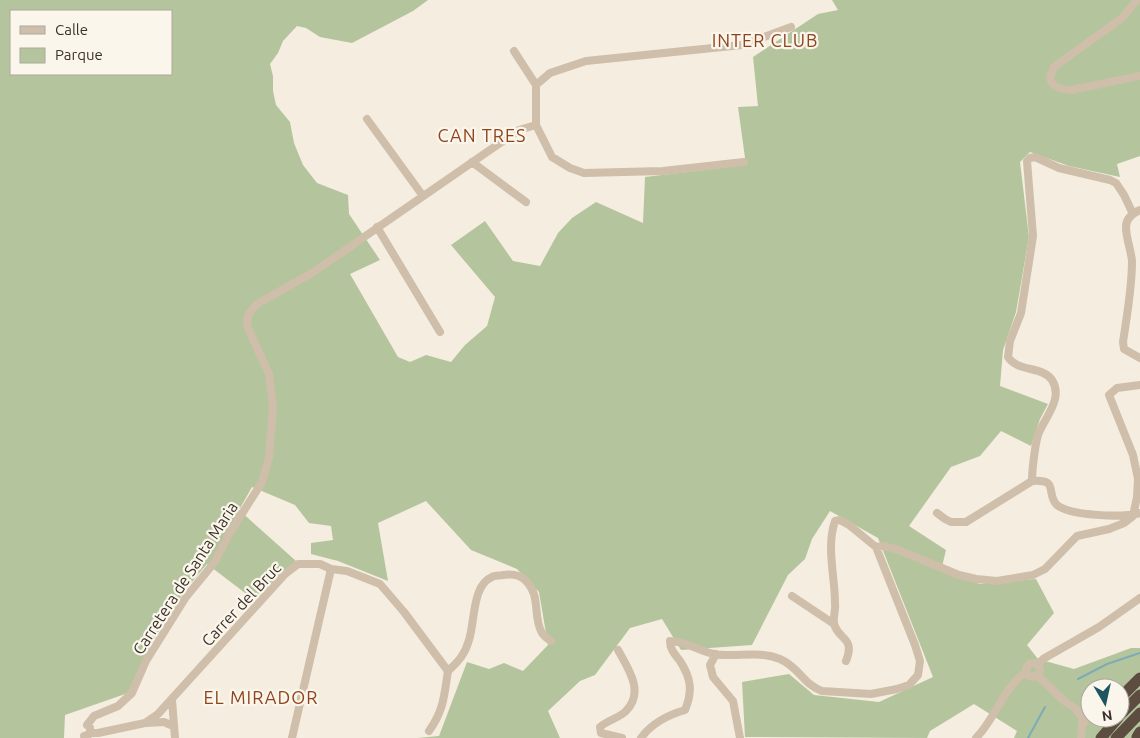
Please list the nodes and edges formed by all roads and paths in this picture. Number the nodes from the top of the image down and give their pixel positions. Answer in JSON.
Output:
{"nodes":[{"id":1,"x":1137,"y":0,"type":"edge"},
{"id":2,"x":791,"y":27,"type":"dead end"},
{"id":3,"x":514,"y":51,"type":"dead end"},
{"id":4,"x":1140,"y":76,"type":"edge"},
{"id":5,"x":536,"y":85,"type":"junction"},
{"id":6,"x":366,"y":119,"type":"dead end"},
{"id":7,"x":536,"y":125,"type":"junction"},
{"id":8,"x":472,"y":162,"type":"junction"},
{"id":9,"x":744,"y":162,"type":"dead end"},
{"id":10,"x":422,"y":196,"type":"junction"},
{"id":11,"x":526,"y":202,"type":"dead end"},
{"id":12,"x":1136,"y":212,"type":"edge"},
{"id":13,"x":377,"y":227,"type":"junction"},
{"id":14,"x":440,"y":332,"type":"dead end"},
{"id":15,"x":1140,"y":358,"type":"edge"},
{"id":16,"x":1140,"y":385,"type":"edge"},
{"id":17,"x":1032,"y":481,"type":"junction"},
{"id":18,"x":937,"y":513,"type":"dead end"},
{"id":19,"x":1136,"y":514,"type":"edge"},
{"id":20,"x":876,"y":547,"type":"junction"},
{"id":21,"x":332,"y":568,"type":"junction"},
{"id":22,"x":792,"y":596,"type":"dead end"},
{"id":23,"x":1140,"y":598,"type":"edge"},
{"id":24,"x":834,"y":624,"type":"junction"},
{"id":25,"x":551,"y":641,"type":"dead end"},
{"id":26,"x":618,"y":650,"type":"dead end"},
{"id":27,"x":716,"y":654,"type":"junction"},
{"id":28,"x":846,"y":661,"type":"dead end"},
{"id":29,"x":1037,"y":665,"type":"junction"},
{"id":30,"x":448,"y":671,"type":"junction"},
{"id":31,"x":1026,"y":671,"type":"junction"},
{"id":32,"x":1037,"y":675,"type":"junction"},
{"id":33,"x":1140,"y":678,"type":"edge"},
{"id":34,"x":1130,"y":688,"type":"edge"},
{"id":35,"x":1140,"y":695,"type":"edge"},
{"id":36,"x":172,"y":700,"type":"junction"},
{"id":37,"x":1130,"y":705,"type":"edge"},
{"id":38,"x":1072,"y":706,"type":"junction"},
{"id":39,"x":1080,"y":709,"type":"edge"},
{"id":40,"x":1080,"y":713,"type":"edge"},
{"id":41,"x":1140,"y":713,"type":"edge"},
{"id":42,"x":1130,"y":717,"type":"edge"},
{"id":43,"x":145,"y":723,"type":"junction"},
{"id":44,"x":173,"y":726,"type":"junction"},
{"id":45,"x":1110,"y":728,"type":"edge"},
{"id":46,"x":429,"y":731,"type":"dead end"},
{"id":47,"x":86,"y":733,"type":"edge"},
{"id":48,"x":1137,"y":734,"type":"edge"},
{"id":49,"x":175,"y":738,"type":"edge"},
{"id":50,"x":292,"y":738,"type":"edge"},
{"id":51,"x":622,"y":738,"type":"edge"},
{"id":52,"x":641,"y":738,"type":"edge"},
{"id":53,"x":740,"y":738,"type":"edge"},
{"id":54,"x":976,"y":738,"type":"edge"},
{"id":55,"x":1101,"y":738,"type":"edge"},
{"id":56,"x":1116,"y":738,"type":"edge"}],
"edges":[{"from":1,"to":4,"type":"street"},
{"from":2,"to":5,"type":"street"},
{"from":3,"to":5,"type":"street"},
{"from":5,"to":7,"type":"street"},
{"from":6,"to":10,"type":"street"},
{"from":7,"to":8,"type":"street"},
{"from":7,"to":9,"type":"street"},
{"from":8,"to":10,"type":"street"},
{"from":8,"to":11,"type":"street"},
{"from":10,"to":13,"type":"street"},
{"from":12,"to":15,"type":"street"},
{"from":12,"to":17,"type":"street"},
{"from":13,"to":14,"type":"street"},
{"from":13,"to":47,"type":"street","name":"Carretera de Santa Maria"},
{"from":16,"to":19,"type":"street"},
{"from":17,"to":18,"type":"street"},
{"from":17,"to":19,"type":"street"},
{"from":19,"to":20,"type":"street"},
{"from":20,"to":24,"type":"street"},
{"from":20,"to":27,"type":"street"},
{"from":21,"to":30,"type":"street","name":"Carrer del Bruc"},
{"from":21,"to":36,"type":"street","name":"Carrer del Bruc"},
{"from":21,"to":50,"type":"street"},
{"from":22,"to":24,"type":"street"},
{"from":23,"to":29,"type":"street"},
{"from":24,"to":28,"type":"street"},
{"from":25,"to":30,"type":"street"},
{"from":26,"to":51,"type":"street"},
{"from":27,"to":52,"type":"street"},
{"from":27,"to":53,"type":"street"},
{"from":29,"to":31,"type":"street"},
{"from":29,"to":32,"type":"street"},
{"from":30,"to":46,"type":"street"},
{"from":31,"to":32,"type":"street"},
{"from":31,"to":54,"type":"street"},
{"from":32,"to":38,"type":"street"},
{"from":33,"to":34,"type":"highway"},
{"from":35,"to":37,"type":"highway"},
{"from":36,"to":43,"type":"street","name":"Carrer del Bruc"},
{"from":36,"to":44,"type":"street"},
{"from":38,"to":39,"type":"street"},
{"from":38,"to":40,"type":"street"},
{"from":41,"to":56,"type":"highway"},
{"from":42,"to":48,"type":"street"},
{"from":43,"to":44,"type":"street"},
{"from":43,"to":47,"type":"street","name":"Carrer del Bruc"},
{"from":44,"to":49,"type":"street"},
{"from":45,"to":55,"type":"highway"}]}
